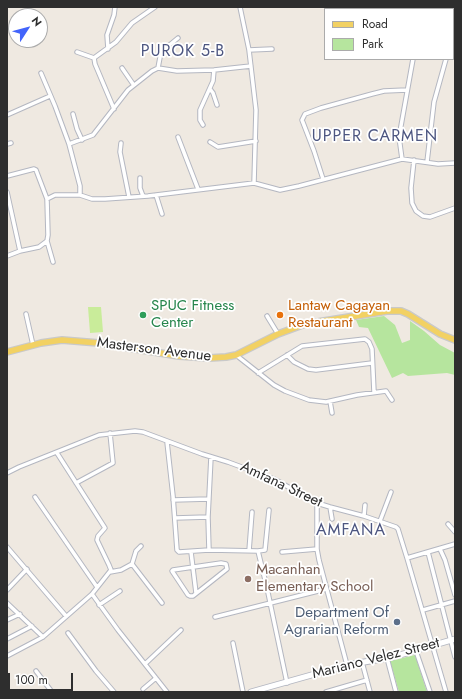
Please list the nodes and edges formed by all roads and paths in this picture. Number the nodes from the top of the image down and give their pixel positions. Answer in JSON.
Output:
{"nodes":[{"id":1,"x":115,"y":7,"type":"edge"},
{"id":2,"x":155,"y":7,"type":"edge"},
{"id":3,"x":240,"y":7,"type":"edge"},
{"id":4,"x":178,"y":38,"type":"dead end"},
{"id":5,"x":108,"y":49,"type":"junction"},
{"id":6,"x":272,"y":49,"type":"dead end"},
{"id":7,"x":249,"y":50,"type":"junction"},
{"id":8,"x":77,"y":52,"type":"dead end"},
{"id":9,"x":94,"y":58,"type":"junction"},
{"id":10,"x":413,"y":60,"type":"edge"},
{"id":11,"x":446,"y":60,"type":"edge"},
{"id":12,"x":251,"y":66,"type":"junction"},
{"id":13,"x":122,"y":68,"type":"dead end"},
{"id":14,"x":158,"y":68,"type":"junction"},
{"id":15,"x":214,"y":70,"type":"junction"},
{"id":16,"x":41,"y":73,"type":"dead end"},
{"id":17,"x":134,"y":84,"type":"junction"},
{"id":18,"x":210,"y":89,"type":"junction"},
{"id":19,"x":407,"y":90,"type":"junction"},
{"id":20,"x":50,"y":96,"type":"junction"},
{"id":21,"x":217,"y":105,"type":"dead end"},
{"id":22,"x":114,"y":109,"type":"junction"},
{"id":23,"x":73,"y":114,"type":"dead end"},
{"id":24,"x":7,"y":115,"type":"edge"},
{"id":25,"x":203,"y":125,"type":"dead end"},
{"id":26,"x":178,"y":137,"type":"dead end"},
{"id":27,"x":82,"y":140,"type":"junction"},
{"id":28,"x":256,"y":141,"type":"junction"},
{"id":29,"x":210,"y":142,"type":"dead end"},
{"id":30,"x":12,"y":143,"type":"dead end"},
{"id":31,"x":121,"y":143,"type":"dead end"},
{"id":32,"x":7,"y":144,"type":"edge"},
{"id":33,"x":69,"y":144,"type":"junction"},
{"id":34,"x":402,"y":159,"type":"junction"},
{"id":35,"x":414,"y":160,"type":"junction"},
{"id":36,"x":427,"y":162,"type":"junction"},
{"id":37,"x":455,"y":163,"type":"edge"},
{"id":38,"x":7,"y":176,"type":"edge"},
{"id":39,"x":140,"y":178,"type":"dead end"},
{"id":40,"x":323,"y":180,"type":"junction"},
{"id":41,"x":254,"y":183,"type":"junction"},
{"id":42,"x":198,"y":189,"type":"junction"},
{"id":43,"x":7,"y":192,"type":"edge"},
{"id":44,"x":80,"y":195,"type":"junction"},
{"id":45,"x":156,"y":195,"type":"junction"},
{"id":46,"x":143,"y":196,"type":"junction"},
{"id":47,"x":129,"y":197,"type":"junction"},
{"id":48,"x":47,"y":199,"type":"junction"},
{"id":49,"x":455,"y":208,"type":"edge"},
{"id":50,"x":162,"y":214,"type":"dead end"},
{"id":51,"x":47,"y":241,"type":"junction"},
{"id":52,"x":20,"y":251,"type":"junction"},
{"id":53,"x":7,"y":256,"type":"edge"},
{"id":54,"x":53,"y":262,"type":"dead end"},
{"id":55,"x":26,"y":314,"type":"dead end"},
{"id":56,"x":267,"y":316,"type":"dead end"},
{"id":57,"x":278,"y":334,"type":"junction"},
{"id":58,"x":455,"y":340,"type":"edge"},
{"id":59,"x":32,"y":345,"type":"junction"},
{"id":60,"x":7,"y":352,"type":"edge"},
{"id":61,"x":236,"y":355,"type":"junction"},
{"id":62,"x":287,"y":355,"type":"junction"},
{"id":63,"x":372,"y":363,"type":"junction"},
{"id":64,"x":258,"y":373,"type":"junction"},
{"id":65,"x":374,"y":392,"type":"junction"},
{"id":66,"x":392,"y":400,"type":"dead end"},
{"id":67,"x":330,"y":401,"type":"junction"},
{"id":68,"x":332,"y":413,"type":"dead end"},
{"id":69,"x":110,"y":433,"type":"junction"},
{"id":70,"x":167,"y":442,"type":"junction"},
{"id":71,"x":57,"y":453,"type":"junction"},
{"id":72,"x":211,"y":457,"type":"junction"},
{"id":73,"x":7,"y":473,"type":"edge"},
{"id":74,"x":76,"y":484,"type":"junction"},
{"id":75,"x":391,"y":492,"type":"dead end"},
{"id":76,"x":35,"y":497,"type":"dead end"},
{"id":77,"x":209,"y":499,"type":"junction"},
{"id":78,"x":174,"y":500,"type":"junction"},
{"id":79,"x":317,"y":503,"type":"junction"},
{"id":80,"x":364,"y":505,"type":"dead end"},
{"id":81,"x":330,"y":508,"type":"junction"},
{"id":82,"x":268,"y":510,"type":"dead end"},
{"id":83,"x":252,"y":512,"type":"dead end"},
{"id":84,"x":364,"y":516,"type":"junction"},
{"id":85,"x":208,"y":517,"type":"junction"},
{"id":86,"x":175,"y":518,"type":"junction"},
{"id":87,"x":332,"y":519,"type":"dead end"},
{"id":88,"x":380,"y":521,"type":"junction"},
{"id":89,"x":448,"y":524,"type":"dead end"},
{"id":90,"x":455,"y":532,"type":"edge"},
{"id":91,"x":455,"y":544,"type":"edge"},
{"id":92,"x":141,"y":546,"type":"dead end"},
{"id":93,"x":7,"y":547,"type":"edge"},
{"id":94,"x":317,"y":549,"type":"junction"},
{"id":95,"x":440,"y":549,"type":"junction"},
{"id":96,"x":209,"y":550,"type":"junction"},
{"id":97,"x":249,"y":551,"type":"junction"},
{"id":98,"x":258,"y":551,"type":"junction"},
{"id":99,"x":191,"y":552,"type":"junction"},
{"id":100,"x":282,"y":552,"type":"dead end"},
{"id":101,"x":428,"y":552,"type":"junction"},
{"id":102,"x":408,"y":558,"type":"junction"},
{"id":103,"x":132,"y":564,"type":"junction"},
{"id":104,"x":193,"y":567,"type":"junction"},
{"id":105,"x":27,"y":569,"type":"junction"},
{"id":106,"x":110,"y":572,"type":"junction"},
{"id":107,"x":97,"y":588,"type":"junction"},
{"id":108,"x":326,"y":589,"type":"junction"},
{"id":109,"x":7,"y":590,"type":"edge"},
{"id":110,"x":120,"y":592,"type":"dead end"},
{"id":111,"x":196,"y":593,"type":"junction"},
{"id":112,"x":92,"y":594,"type":"junction"},
{"id":113,"x":455,"y":595,"type":"edge"},
{"id":114,"x":455,"y":601,"type":"edge"},
{"id":115,"x":7,"y":603,"type":"edge"},
{"id":116,"x":162,"y":603,"type":"dead end"},
{"id":117,"x":270,"y":603,"type":"junction"},
{"id":118,"x":441,"y":604,"type":"junction"},
{"id":119,"x":99,"y":605,"type":"junction"},
{"id":120,"x":423,"y":610,"type":"junction"},
{"id":121,"x":20,"y":614,"type":"junction"},
{"id":122,"x":66,"y":616,"type":"junction"},
{"id":123,"x":215,"y":616,"type":"dead end"},
{"id":124,"x":7,"y":620,"type":"edge"},
{"id":125,"x":32,"y":626,"type":"junction"},
{"id":126,"x":181,"y":630,"type":"dead end"},
{"id":127,"x":68,"y":633,"type":"dead end"},
{"id":128,"x":43,"y":637,"type":"junction"},
{"id":129,"x":7,"y":639,"type":"edge"},
{"id":130,"x":453,"y":640,"type":"edge"},
{"id":131,"x":233,"y":643,"type":"dead end"},
{"id":132,"x":434,"y":646,"type":"junction"},
{"id":133,"x":416,"y":651,"type":"junction"},
{"id":134,"x":7,"y":656,"type":"edge"},
{"id":135,"x":455,"y":656,"type":"edge"},
{"id":136,"x":387,"y":658,"type":"junction"},
{"id":137,"x":362,"y":662,"type":"junction"},
{"id":138,"x":145,"y":664,"type":"junction"},
{"id":139,"x":347,"y":665,"type":"junction"},
{"id":140,"x":36,"y":671,"type":"dead end"},
{"id":141,"x":156,"y":678,"type":"junction"},
{"id":142,"x":367,"y":680,"type":"junction"},
{"id":143,"x":287,"y":682,"type":"junction"},
{"id":144,"x":143,"y":689,"type":"dead end"},
{"id":145,"x":52,"y":692,"type":"edge"},
{"id":146,"x":114,"y":692,"type":"edge"},
{"id":147,"x":167,"y":692,"type":"edge"},
{"id":148,"x":243,"y":692,"type":"edge"},
{"id":149,"x":251,"y":692,"type":"edge"},
{"id":150,"x":326,"y":692,"type":"edge"},
{"id":151,"x":370,"y":692,"type":"edge"},
{"id":152,"x":396,"y":692,"type":"edge"},
{"id":153,"x":430,"y":692,"type":"edge"},
{"id":154,"x":446,"y":692,"type":"edge"}],
"edges":[{"from":1,"to":5,"type":"street"},
{"from":2,"to":5,"type":"street"},
{"from":3,"to":7,"type":"street"},
{"from":4,"to":14,"type":"street"},
{"from":5,"to":9,"type":"street"},
{"from":6,"to":7,"type":"street"},
{"from":7,"to":12,"type":"street"},
{"from":8,"to":9,"type":"street"},
{"from":9,"to":22,"type":"street"},
{"from":10,"to":19,"type":"street"},
{"from":11,"to":36,"type":"street"},
{"from":12,"to":15,"type":"street"},
{"from":12,"to":28,"type":"street"},
{"from":13,"to":17,"type":"street"},
{"from":14,"to":15,"type":"street"},
{"from":14,"to":17,"type":"street"},
{"from":15,"to":18,"type":"street"},
{"from":16,"to":20,"type":"street"},
{"from":17,"to":22,"type":"street"},
{"from":18,"to":21,"type":"street"},
{"from":18,"to":25,"type":"street"},
{"from":19,"to":34,"type":"street"},
{"from":19,"to":40,"type":"street"},
{"from":20,"to":24,"type":"street"},
{"from":20,"to":33,"type":"street"},
{"from":22,"to":27,"type":"street"},
{"from":23,"to":27,"type":"street"},
{"from":26,"to":42,"type":"street"},
{"from":27,"to":33,"type":"street"},
{"from":28,"to":29,"type":"street"},
{"from":28,"to":41,"type":"street"},
{"from":30,"to":32,"type":"street"},
{"from":31,"to":47,"type":"street"},
{"from":33,"to":44,"type":"street"},
{"from":34,"to":35,"type":"street"},
{"from":34,"to":40,"type":"street"},
{"from":35,"to":36,"type":"street"},
{"from":35,"to":49,"type":"street"},
{"from":36,"to":37,"type":"street"},
{"from":38,"to":48,"type":"street"},
{"from":39,"to":46,"type":"street"},
{"from":40,"to":41,"type":"street"},
{"from":41,"to":42,"type":"street"},
{"from":42,"to":45,"type":"street"},
{"from":43,"to":52,"type":"street"},
{"from":44,"to":47,"type":"street"},
{"from":44,"to":48,"type":"street"},
{"from":45,"to":46,"type":"street"},
{"from":45,"to":50,"type":"street"},
{"from":46,"to":47,"type":"street"},
{"from":48,"to":51,"type":"street"},
{"from":51,"to":52,"type":"street"},
{"from":51,"to":54,"type":"street"},
{"from":52,"to":53,"type":"street"},
{"from":55,"to":59,"type":"street"},
{"from":56,"to":57,"type":"street"},
{"from":57,"to":58,"type":"main road","name":"Masterson Avenue"},
{"from":57,"to":61,"type":"main road","name":"Masterson Avenue"},
{"from":59,"to":60,"type":"main road","name":"Masterson Avenue"},
{"from":59,"to":61,"type":"main road","name":"Masterson Avenue"},
{"from":61,"to":64,"type":"street"},
{"from":62,"to":63,"type":"street"},
{"from":62,"to":63,"type":"street"},
{"from":62,"to":64,"type":"street"},
{"from":63,"to":65,"type":"street"},
{"from":64,"to":67,"type":"street"},
{"from":65,"to":66,"type":"street"},
{"from":65,"to":67,"type":"street"},
{"from":67,"to":68,"type":"street"},
{"from":69,"to":70,"type":"street","name":"Amfana Street"},
{"from":69,"to":71,"type":"street","name":"Amfana Street"},
{"from":69,"to":74,"type":"street"},
{"from":70,"to":72,"type":"street","name":"Amfana Street"},
{"from":70,"to":78,"type":"street"},
{"from":71,"to":73,"type":"street","name":"Amfana Street"},
{"from":71,"to":74,"type":"street"},
{"from":72,"to":77,"type":"street"},
{"from":72,"to":79,"type":"street","name":"Amfana Street"},
{"from":74,"to":106,"type":"street"},
{"from":75,"to":88,"type":"street"},
{"from":76,"to":107,"type":"street"},
{"from":77,"to":78,"type":"street"},
{"from":77,"to":85,"type":"street"},
{"from":78,"to":86,"type":"street"},
{"from":79,"to":81,"type":"street","name":"Amfana Street"},
{"from":79,"to":94,"type":"street"},
{"from":80,"to":84,"type":"street"},
{"from":81,"to":84,"type":"street","name":"Amfana Street"},
{"from":81,"to":87,"type":"street"},
{"from":82,"to":98,"type":"street"},
{"from":83,"to":97,"type":"street"},
{"from":84,"to":88,"type":"street","name":"Amfana Street"},
{"from":85,"to":86,"type":"street"},
{"from":85,"to":96,"type":"street"},
{"from":86,"to":99,"type":"street"},
{"from":88,"to":102,"type":"street","name":"Amfana Street"},
{"from":89,"to":90,"type":"street"},
{"from":91,"to":95,"type":"street"},
{"from":92,"to":103,"type":"street"},
{"from":93,"to":105,"type":"street"},
{"from":94,"to":100,"type":"street"},
{"from":94,"to":108,"type":"street"},
{"from":95,"to":101,"type":"street"},
{"from":95,"to":113,"type":"street"},
{"from":96,"to":97,"type":"street"},
{"from":96,"to":99,"type":"street"},
{"from":97,"to":98,"type":"street"},
{"from":98,"to":117,"type":"street"},
{"from":99,"to":104,"type":"street"},
{"from":101,"to":102,"type":"street"},
{"from":101,"to":118,"type":"street"},
{"from":102,"to":120,"type":"street"},
{"from":103,"to":106,"type":"street"},
{"from":103,"to":116,"type":"street"},
{"from":104,"to":111,"type":"street"},
{"from":104,"to":111,"type":"street"},
{"from":104,"to":111,"type":"street"},
{"from":105,"to":109,"type":"street"},
{"from":105,"to":122,"type":"street"},
{"from":106,"to":107,"type":"street"},
{"from":107,"to":112,"type":"street"},
{"from":108,"to":117,"type":"street"},
{"from":108,"to":139,"type":"street"},
{"from":110,"to":119,"type":"street"},
{"from":112,"to":119,"type":"street"},
{"from":112,"to":122,"type":"street"},
{"from":114,"to":118,"type":"street"},
{"from":115,"to":121,"type":"street"},
{"from":117,"to":123,"type":"street"},
{"from":117,"to":143,"type":"street"},
{"from":118,"to":120,"type":"street"},
{"from":118,"to":130,"type":"street"},
{"from":119,"to":138,"type":"street"},
{"from":120,"to":132,"type":"street"},
{"from":121,"to":124,"type":"street"},
{"from":121,"to":125,"type":"street"},
{"from":122,"to":128,"type":"street"},
{"from":125,"to":128,"type":"street"},
{"from":125,"to":129,"type":"street"},
{"from":126,"to":138,"type":"street"},
{"from":127,"to":146,"type":"street"},
{"from":128,"to":134,"type":"street"},
{"from":130,"to":132,"type":"street","name":"Mariano Velez Street"},
{"from":130,"to":135,"type":"street"},
{"from":131,"to":148,"type":"street"},
{"from":132,"to":133,"type":"street","name":"Mariano Velez Street"},
{"from":132,"to":154,"type":"street"},
{"from":133,"to":136,"type":"street","name":"Mariano Velez Street"},
{"from":133,"to":153,"type":"street"},
{"from":136,"to":137,"type":"street","name":"Mariano Velez Street"},
{"from":136,"to":152,"type":"street"},
{"from":137,"to":139,"type":"street","name":"Mariano Velez Street"},
{"from":137,"to":142,"type":"street"},
{"from":138,"to":141,"type":"street"},
{"from":139,"to":143,"type":"street","name":"Mariano Velez Street"},
{"from":140,"to":145,"type":"street"},
{"from":141,"to":144,"type":"street"},
{"from":141,"to":147,"type":"street"},
{"from":142,"to":150,"type":"street"},
{"from":142,"to":151,"type":"street"},
{"from":143,"to":149,"type":"street","name":"Mariano Velez Street"}]}
